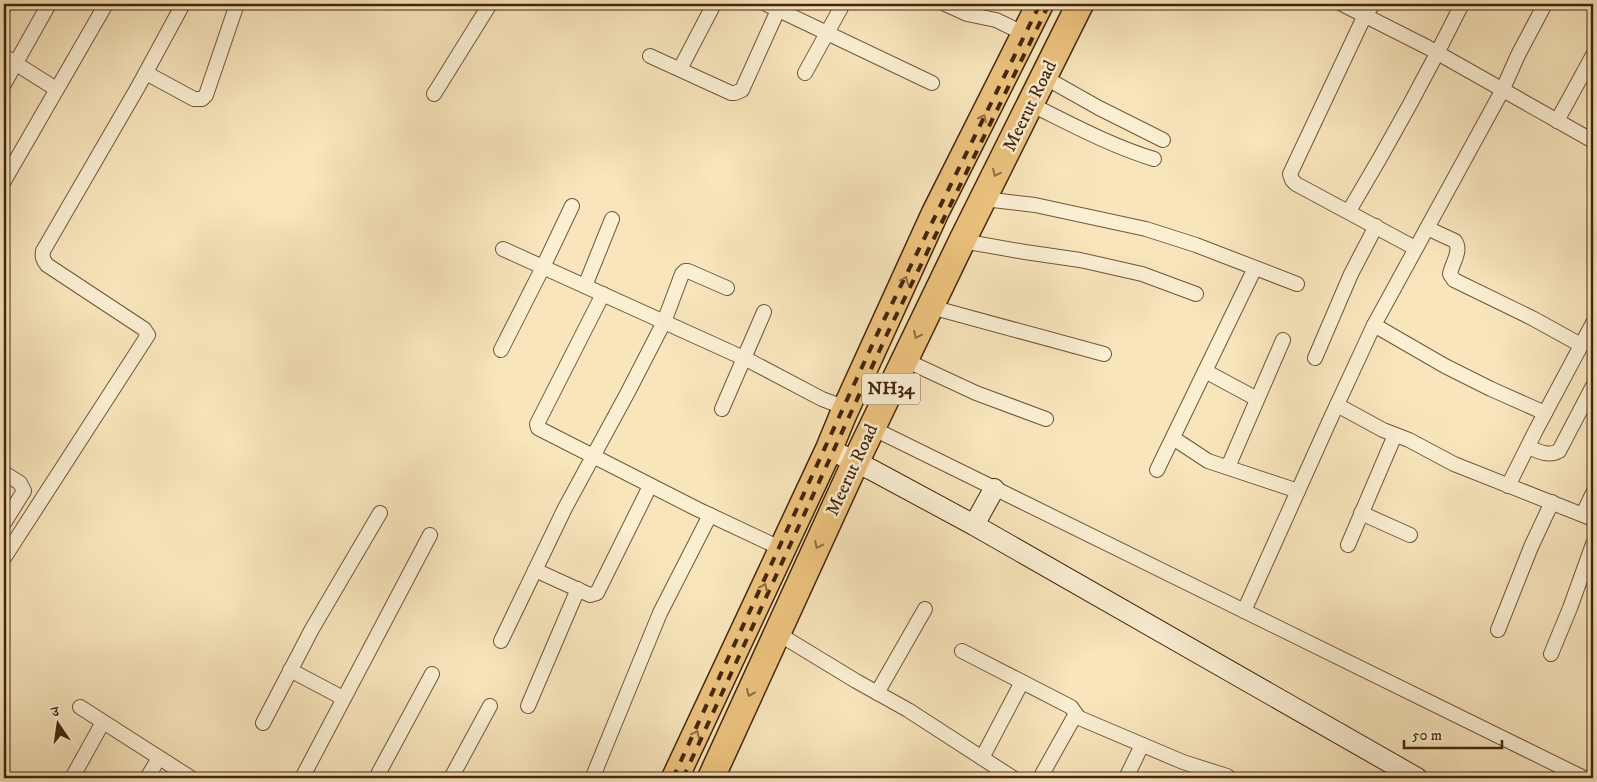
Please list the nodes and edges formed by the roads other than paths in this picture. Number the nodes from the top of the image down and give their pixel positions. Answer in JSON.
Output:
{"nodes":[{"id":1,"x":49,"y":4,"type":"edge"},
{"id":2,"x":106,"y":4,"type":"edge"},
{"id":3,"x":183,"y":4,"type":"edge"},
{"id":4,"x":237,"y":4,"type":"edge"},
{"id":5,"x":490,"y":4,"type":"edge"},
{"id":6,"x":714,"y":4,"type":"edge"},
{"id":7,"x":843,"y":4,"type":"edge"},
{"id":8,"x":945,"y":4,"type":"edge"},
{"id":9,"x":1040,"y":4,"type":"edge"},
{"id":10,"x":1080,"y":4,"type":"edge"},
{"id":11,"x":1342,"y":4,"type":"edge"},
{"id":12,"x":1545,"y":4,"type":"edge"},
{"id":13,"x":1461,"y":5,"type":"edge"},
{"id":14,"x":772,"y":7,"type":"edge"},
{"id":15,"x":1369,"y":10,"type":"edge"},
{"id":16,"x":827,"y":32,"type":"junction"},
{"id":17,"x":1025,"y":34,"type":"junction"},
{"id":18,"x":1438,"y":53,"type":"junction"},
{"id":19,"x":1593,"y":55,"type":"edge"},
{"id":20,"x":650,"y":56,"type":"dead end"},
{"id":21,"x":10,"y":60,"type":"edge"},
{"id":22,"x":680,"y":69,"type":"junction"},
{"id":23,"x":146,"y":73,"type":"junction"},
{"id":24,"x":805,"y":73,"type":"dead end"},
{"id":25,"x":1044,"y":77,"type":"junction"},
{"id":26,"x":932,"y":82,"type":"dead end"},
{"id":27,"x":4,"y":84,"type":"edge"},
{"id":28,"x":56,"y":89,"type":"junction"},
{"id":29,"x":1502,"y":91,"type":"junction"},
{"id":30,"x":434,"y":94,"type":"dead end"},
{"id":31,"x":1030,"y":104,"type":"junction"},
{"id":32,"x":1557,"y":121,"type":"junction"},
{"id":33,"x":1163,"y":140,"type":"dead end"},
{"id":34,"x":1593,"y":142,"type":"edge"},
{"id":35,"x":1154,"y":159,"type":"dead end"},
{"id":36,"x":4,"y":181,"type":"edge"},
{"id":37,"x":984,"y":199,"type":"junction"},
{"id":38,"x":572,"y":206,"type":"dead end"},
{"id":39,"x":1348,"y":211,"type":"junction"},
{"id":40,"x":612,"y":218,"type":"dead end"},
{"id":41,"x":1376,"y":226,"type":"junction"},
{"id":42,"x":1427,"y":228,"type":"junction"},
{"id":43,"x":962,"y":241,"type":"junction"},
{"id":44,"x":1415,"y":248,"type":"junction"},
{"id":45,"x":503,"y":249,"type":"dead end"},
{"id":46,"x":543,"y":267,"type":"junction"},
{"id":47,"x":1255,"y":268,"type":"junction"},
{"id":48,"x":1297,"y":284,"type":"dead end"},
{"id":49,"x":585,"y":286,"type":"junction"},
{"id":50,"x":727,"y":288,"type":"dead end"},
{"id":51,"x":603,"y":294,"type":"junction"},
{"id":52,"x":1196,"y":294,"type":"dead end"},
{"id":53,"x":931,"y":307,"type":"junction"},
{"id":54,"x":764,"y":312,"type":"dead end"},
{"id":55,"x":664,"y":322,"type":"junction"},
{"id":56,"x":1593,"y":323,"type":"edge"},
{"id":57,"x":1374,"y":325,"type":"junction"},
{"id":58,"x":1283,"y":340,"type":"dead end"},
{"id":59,"x":1581,"y":345,"type":"junction"},
{"id":60,"x":501,"y":350,"type":"dead end"},
{"id":61,"x":1104,"y":354,"type":"dead end"},
{"id":62,"x":744,"y":358,"type":"junction"},
{"id":63,"x":1315,"y":358,"type":"dead end"},
{"id":64,"x":905,"y":360,"type":"junction"},
{"id":65,"x":1205,"y":371,"type":"junction"},
{"id":66,"x":1593,"y":386,"type":"edge"},
{"id":67,"x":1257,"y":399,"type":"junction"},
{"id":68,"x":1337,"y":405,"type":"junction"},
{"id":69,"x":846,"y":408,"type":"junction"},
{"id":70,"x":722,"y":409,"type":"dead end"},
{"id":71,"x":1545,"y":413,"type":"junction"},
{"id":72,"x":1046,"y":419,"type":"dead end"},
{"id":73,"x":872,"y":428,"type":"junction"},
{"id":74,"x":1395,"y":435,"type":"junction"},
{"id":75,"x":1173,"y":438,"type":"junction"},
{"id":76,"x":1528,"y":447,"type":"junction"},
{"id":77,"x":829,"y":449,"type":"junction"},
{"id":78,"x":593,"y":457,"type":"junction"},
{"id":79,"x":856,"y":462,"type":"junction"},
{"id":80,"x":1228,"y":467,"type":"junction"},
{"id":81,"x":1157,"y":470,"type":"dead end"},
{"id":82,"x":4,"y":473,"type":"edge"},
{"id":83,"x":650,"y":486,"type":"junction"},
{"id":84,"x":1508,"y":486,"type":"junction"},
{"id":85,"x":994,"y":489,"type":"junction"},
{"id":86,"x":1298,"y":491,"type":"junction"},
{"id":87,"x":1593,"y":492,"type":"edge"},
{"id":88,"x":1552,"y":502,"type":"junction"},
{"id":89,"x":380,"y":513,"type":"dead end"},
{"id":90,"x":1361,"y":513,"type":"junction"},
{"id":91,"x":710,"y":515,"type":"junction"},
{"id":92,"x":1588,"y":517,"type":"edge"},
{"id":93,"x":4,"y":522,"type":"edge"},
{"id":94,"x":974,"y":525,"type":"junction"},
{"id":95,"x":430,"y":535,"type":"dead end"},
{"id":96,"x":1410,"y":535,"type":"dead end"},
{"id":97,"x":1593,"y":544,"type":"edge"},
{"id":98,"x":1348,"y":546,"type":"dead end"},
{"id":99,"x":782,"y":549,"type":"junction"},
{"id":100,"x":4,"y":558,"type":"edge"},
{"id":101,"x":535,"y":570,"type":"junction"},
{"id":102,"x":578,"y":590,"type":"junction"},
{"id":103,"x":925,"y":609,"type":"dead end"},
{"id":104,"x":1244,"y":611,"type":"junction"},
{"id":105,"x":1498,"y":630,"type":"dead end"},
{"id":106,"x":777,"y":633,"type":"junction"},
{"id":107,"x":501,"y":641,"type":"dead end"},
{"id":108,"x":962,"y":651,"type":"dead end"},
{"id":109,"x":1550,"y":654,"type":"dead end"},
{"id":110,"x":290,"y":670,"type":"junction"},
{"id":111,"x":432,"y":674,"type":"dead end"},
{"id":112,"x":1022,"y":682,"type":"junction"},
{"id":113,"x":877,"y":693,"type":"junction"},
{"id":114,"x":343,"y":698,"type":"junction"},
{"id":115,"x":490,"y":706,"type":"dead end"},
{"id":116,"x":528,"y":706,"type":"dead end"},
{"id":117,"x":80,"y":707,"type":"dead end"},
{"id":118,"x":1079,"y":718,"type":"junction"},
{"id":119,"x":103,"y":722,"type":"junction"},
{"id":120,"x":262,"y":723,"type":"dead end"},
{"id":121,"x":1142,"y":745,"type":"junction"},
{"id":122,"x":159,"y":758,"type":"junction"},
{"id":123,"x":982,"y":758,"type":"junction"},
{"id":124,"x":594,"y":774,"type":"dead end"},
{"id":125,"x":72,"y":778,"type":"edge"},
{"id":126,"x":148,"y":778,"type":"edge"},
{"id":127,"x":191,"y":778,"type":"edge"},
{"id":128,"x":302,"y":778,"type":"edge"},
{"id":129,"x":376,"y":778,"type":"edge"},
{"id":130,"x":451,"y":778,"type":"edge"},
{"id":131,"x":675,"y":778,"type":"edge"},
{"id":132,"x":711,"y":778,"type":"edge"},
{"id":133,"x":1014,"y":778,"type":"edge"},
{"id":134,"x":1040,"y":778,"type":"edge"},
{"id":135,"x":1126,"y":778,"type":"edge"},
{"id":136,"x":1229,"y":778,"type":"edge"},
{"id":137,"x":1417,"y":778,"type":"edge"},
{"id":138,"x":1584,"y":778,"type":"edge"}],
"edges":[{"from":1,"to":21,"type":"street"},
{"from":2,"to":28,"type":"street"},
{"from":3,"to":23,"type":"street"},
{"from":4,"to":23,"type":"street"},
{"from":5,"to":30,"type":"street"},
{"from":6,"to":22,"type":"street"},
{"from":7,"to":16,"type":"street"},
{"from":8,"to":17,"type":"street"},
{"from":9,"to":17,"type":"highway","name":"Meerut Road","number":"NH34"},
{"from":10,"to":25,"type":"highway","name":"Meerut Road","number":"NH34"},
{"from":11,"to":15,"type":"street"},
{"from":12,"to":29,"type":"street"},
{"from":13,"to":18,"type":"street"},
{"from":14,"to":16,"type":"street"},
{"from":14,"to":22,"type":"street"},
{"from":15,"to":18,"type":"street"},
{"from":15,"to":39,"type":"street"},
{"from":16,"to":24,"type":"street"},
{"from":16,"to":26,"type":"street"},
{"from":69,"to":17,"type":"highway","name":"Meerut Road","number":"NH34","one_way":true},
{"from":18,"to":29,"type":"street"},
{"from":18,"to":39,"type":"street"},
{"from":19,"to":32,"type":"street"},
{"from":20,"to":22,"type":"street"},
{"from":21,"to":27,"type":"street"},
{"from":21,"to":28,"type":"street"},
{"from":23,"to":100,"type":"street"},
{"from":25,"to":31,"type":"highway","name":"Meerut Road","number":"NH34"},
{"from":25,"to":33,"type":"street"},
{"from":28,"to":36,"type":"street"},
{"from":29,"to":32,"type":"street"},
{"from":29,"to":42,"type":"street"},
{"from":31,"to":35,"type":"street"},
{"from":31,"to":37,"type":"highway","name":"Meerut Road","number":"NH34","one_way":true},
{"from":32,"to":34,"type":"street"},
{"from":37,"to":43,"type":"highway","name":"Meerut Road","number":"NH34"},
{"from":37,"to":47,"type":"street"},
{"from":38,"to":46,"type":"street"},
{"from":39,"to":41,"type":"street"},
{"from":40,"to":49,"type":"street"},
{"from":41,"to":44,"type":"street"},
{"from":41,"to":63,"type":"street"},
{"from":42,"to":44,"type":"street"},
{"from":42,"to":59,"type":"street"},
{"from":43,"to":52,"type":"street"},
{"from":43,"to":53,"type":"highway","name":"Meerut Road","number":"NH34"},
{"from":44,"to":57,"type":"street"},
{"from":45,"to":46,"type":"street"},
{"from":46,"to":49,"type":"street"},
{"from":46,"to":60,"type":"street"},
{"from":47,"to":48,"type":"street"},
{"from":47,"to":65,"type":"street"},
{"from":49,"to":51,"type":"street"},
{"from":50,"to":55,"type":"street"},
{"from":51,"to":55,"type":"street"},
{"from":51,"to":78,"type":"street"},
{"from":53,"to":61,"type":"street"},
{"from":53,"to":64,"type":"highway","name":"Meerut Road","number":"NH34","one_way":true},
{"from":54,"to":62,"type":"street"},
{"from":55,"to":62,"type":"street"},
{"from":55,"to":78,"type":"street"},
{"from":56,"to":59,"type":"street"},
{"from":57,"to":68,"type":"street"},
{"from":57,"to":71,"type":"street"},
{"from":58,"to":67,"type":"street"},
{"from":59,"to":71,"type":"street"},
{"from":62,"to":69,"type":"street"},
{"from":62,"to":70,"type":"street"},
{"from":64,"to":72,"type":"street"},
{"from":64,"to":73,"type":"highway","name":"Meerut Road","number":"NH34"},
{"from":65,"to":67,"type":"street"},
{"from":65,"to":75,"type":"street"},
{"from":66,"to":76,"type":"street"},
{"from":67,"to":80,"type":"street"},
{"from":68,"to":74,"type":"street"},
{"from":68,"to":86,"type":"street"},
{"from":69,"to":77,"type":"highway","name":"Meerut Road","number":"NH34"},
{"from":71,"to":76,"type":"street"},
{"from":73,"to":79,"type":"highway","name":"Meerut Road","number":"NH34"},
{"from":73,"to":85,"type":"street"},
{"from":74,"to":84,"type":"street"},
{"from":74,"to":90,"type":"street"},
{"from":75,"to":80,"type":"street"},
{"from":75,"to":81,"type":"street"},
{"from":76,"to":84,"type":"street"},
{"from":77,"to":79,"type":"street"},
{"from":77,"to":99,"type":"highway","name":"Meerut Road","number":"NH34"},
{"from":78,"to":83,"type":"street"},
{"from":78,"to":101,"type":"street"},
{"from":79,"to":94,"type":"street"},
{"from":79,"to":106,"type":"highway","name":"Meerut Road","number":"NH34","one_way":true},
{"from":80,"to":86,"type":"street"},
{"from":82,"to":93,"type":"street"},
{"from":83,"to":91,"type":"street"},
{"from":83,"to":102,"type":"street"},
{"from":84,"to":88,"type":"street"},
{"from":85,"to":94,"type":"street"},
{"from":85,"to":104,"type":"street"},
{"from":86,"to":104,"type":"street"},
{"from":87,"to":92,"type":"street"},
{"from":88,"to":92,"type":"street"},
{"from":88,"to":105,"type":"street"},
{"from":89,"to":110,"type":"street"},
{"from":90,"to":96,"type":"street"},
{"from":90,"to":98,"type":"street"},
{"from":91,"to":99,"type":"street"},
{"from":91,"to":124,"type":"street"},
{"from":94,"to":137,"type":"street"},
{"from":95,"to":114,"type":"street"},
{"from":97,"to":109,"type":"street"},
{"from":131,"to":99,"type":"highway","name":"Meerut Road","number":"NH34","one_way":true},
{"from":101,"to":102,"type":"street"},
{"from":101,"to":107,"type":"street"},
{"from":102,"to":116,"type":"street"},
{"from":103,"to":113,"type":"street"},
{"from":104,"to":138,"type":"street"},
{"from":106,"to":113,"type":"street"},
{"from":106,"to":132,"type":"highway","name":"Meerut Road","number":"NH34","one_way":true},
{"from":108,"to":112,"type":"street"},
{"from":110,"to":114,"type":"street"},
{"from":110,"to":120,"type":"street"},
{"from":111,"to":129,"type":"street"},
{"from":112,"to":118,"type":"street"},
{"from":112,"to":123,"type":"street"},
{"from":113,"to":123,"type":"street"},
{"from":114,"to":128,"type":"street"},
{"from":115,"to":130,"type":"street"},
{"from":117,"to":119,"type":"street"},
{"from":118,"to":121,"type":"street"},
{"from":118,"to":134,"type":"street"},
{"from":119,"to":122,"type":"street"},
{"from":119,"to":125,"type":"street"},
{"from":121,"to":135,"type":"street"},
{"from":121,"to":136,"type":"street"},
{"from":122,"to":126,"type":"street"},
{"from":122,"to":127,"type":"street"},
{"from":123,"to":133,"type":"street"}]}
